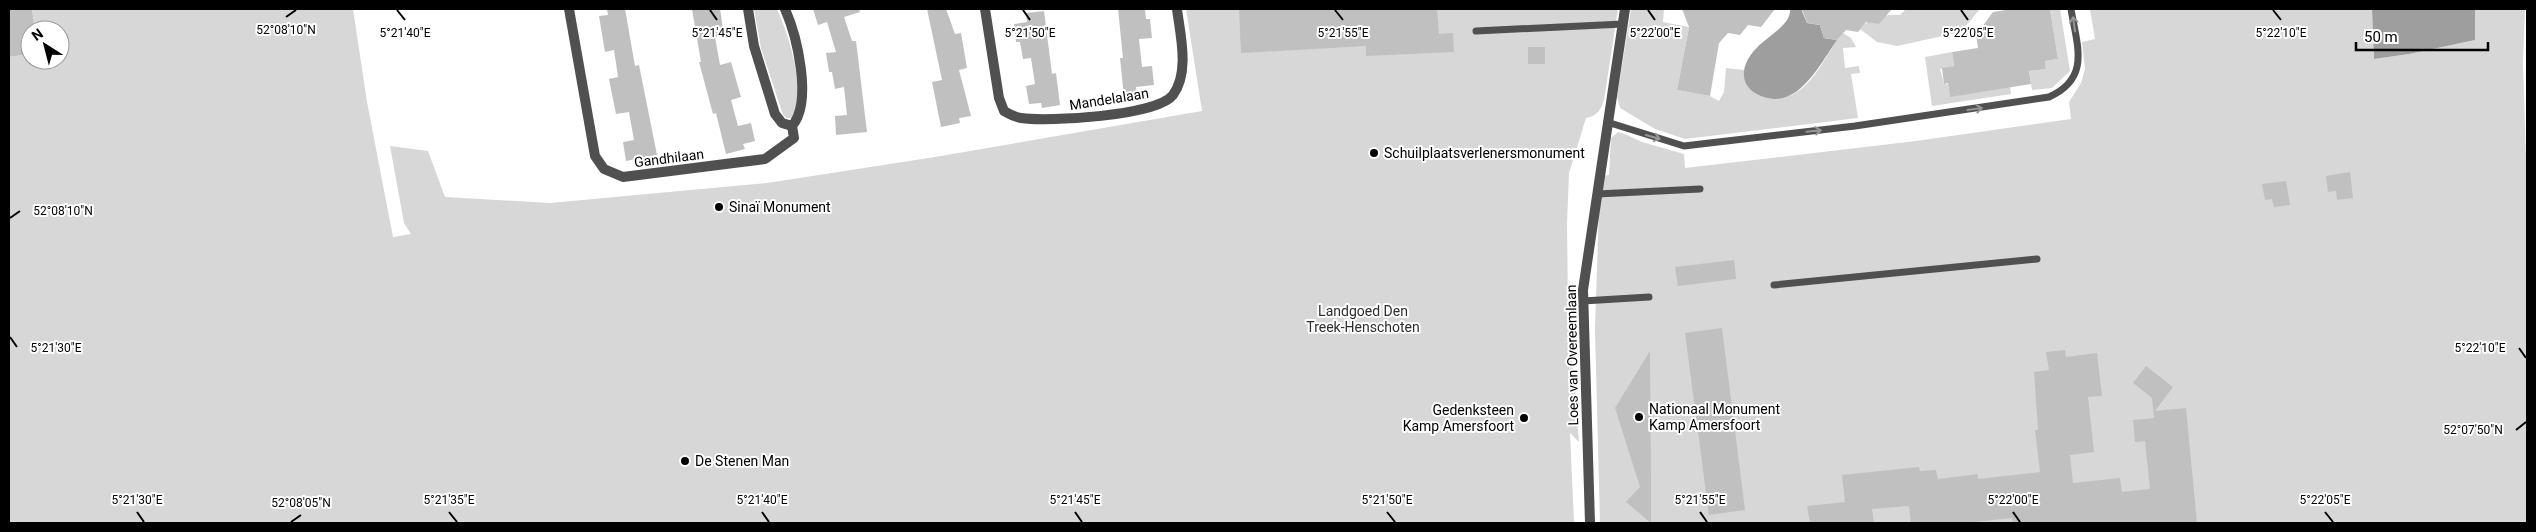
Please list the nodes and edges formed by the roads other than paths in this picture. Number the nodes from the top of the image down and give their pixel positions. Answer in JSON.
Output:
{"nodes":[{"id":1,"x":569,"y":9,"type":"edge"},
{"id":2,"x":748,"y":9,"type":"edge"},
{"id":3,"x":785,"y":9,"type":"edge"},
{"id":4,"x":986,"y":9,"type":"edge"},
{"id":5,"x":1177,"y":9,"type":"edge"},
{"id":6,"x":1625,"y":9,"type":"edge"},
{"id":7,"x":2072,"y":9,"type":"edge"},
{"id":8,"x":1623,"y":24,"type":"junction"},
{"id":9,"x":1476,"y":32,"type":"dead end"},
{"id":10,"x":1607,"y":122,"type":"junction"},
{"id":11,"x":792,"y":126,"type":"junction"},
{"id":12,"x":1700,"y":189,"type":"dead end"},
{"id":13,"x":1597,"y":194,"type":"junction"},
{"id":14,"x":2037,"y":259,"type":"dead end"},
{"id":15,"x":1774,"y":285,"type":"dead end"},
{"id":16,"x":1649,"y":297,"type":"dead end"},
{"id":17,"x":1583,"y":301,"type":"junction"},
{"id":18,"x":1590,"y":523,"type":"edge"}],
"edges":[{"from":1,"to":11,"type":"street","name":"Gandhilaan"},
{"from":2,"to":11,"type":"street"},
{"from":3,"to":11,"type":"street","name":"Gandhilaan"},
{"from":4,"to":5,"type":"street","name":"Mandelalaan"},
{"from":6,"to":8,"type":"street","name":"Loes van Overeemlaan"},
{"from":10,"to":7,"type":"lane","one_way":true},
{"from":8,"to":9,"type":"lane"},
{"from":8,"to":10,"type":"street","name":"Loes van Overeemlaan"},
{"from":10,"to":13,"type":"street","name":"Loes van Overeemlaan"},
{"from":12,"to":13,"type":"lane"},
{"from":13,"to":17,"type":"street","name":"Loes van Overeemlaan"},
{"from":14,"to":15,"type":"lane"},
{"from":16,"to":17,"type":"lane"},
{"from":17,"to":18,"type":"street","name":"Loes van Overeemlaan"}]}
